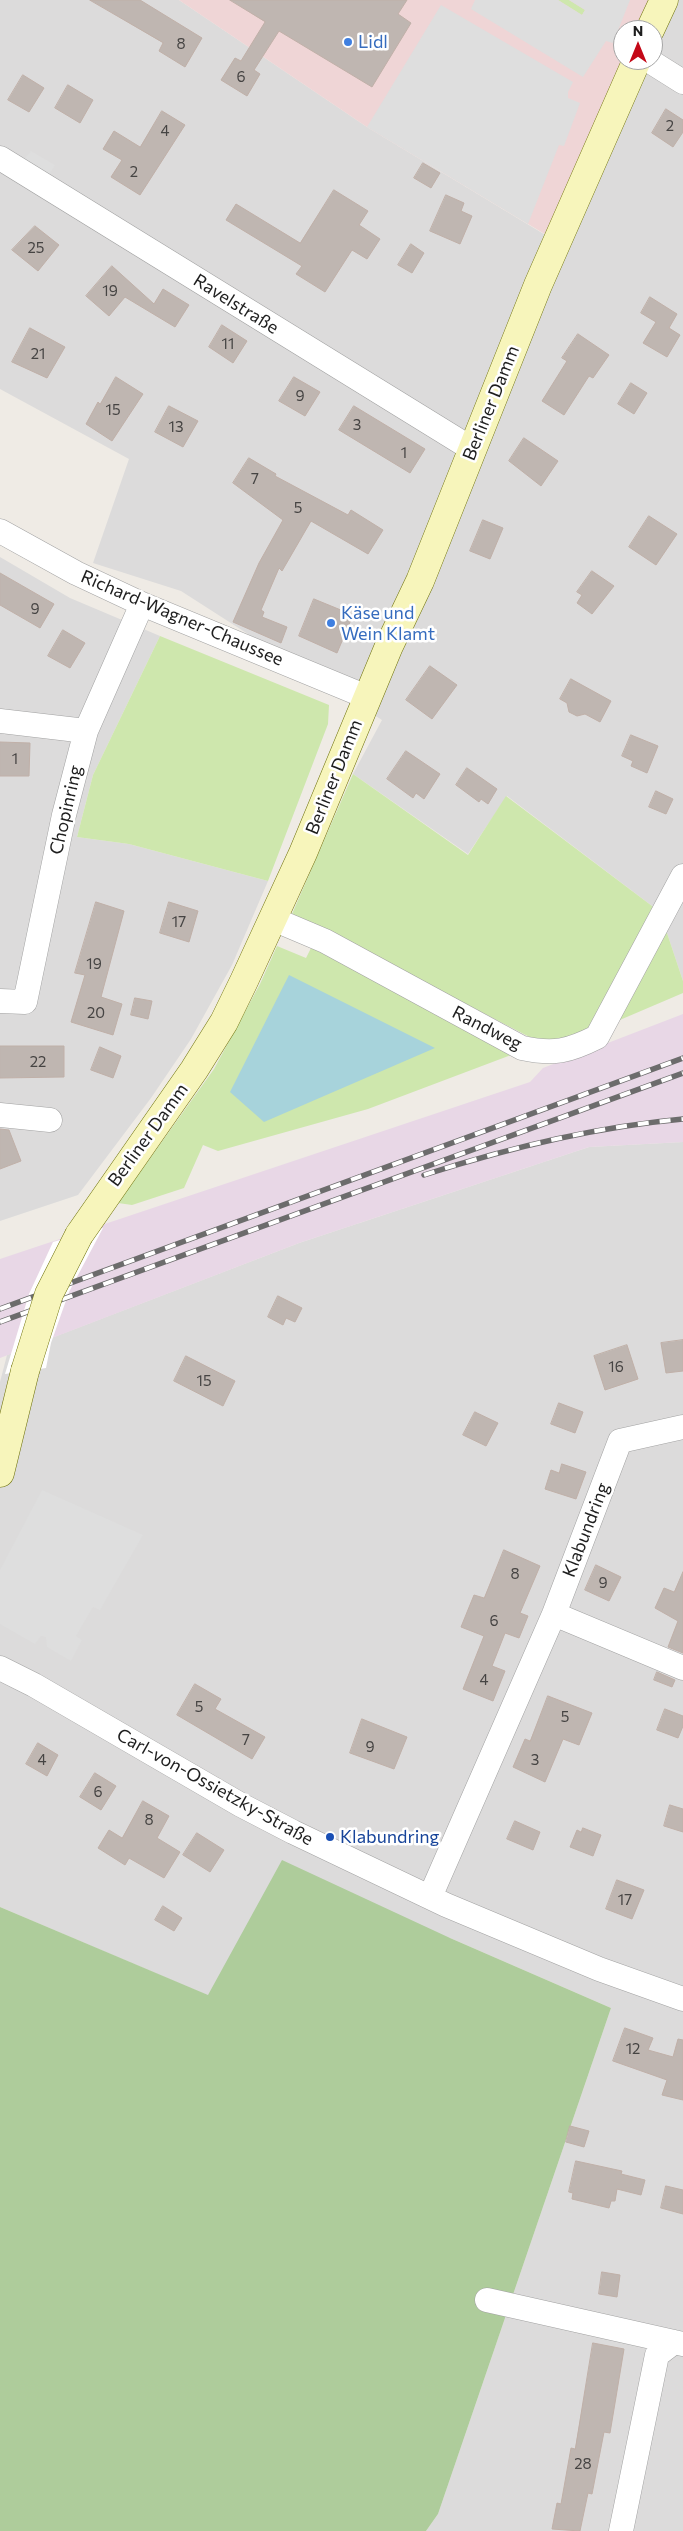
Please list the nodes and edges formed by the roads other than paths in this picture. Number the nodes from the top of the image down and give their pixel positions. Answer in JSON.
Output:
{"nodes":[{"id":1,"x":664,"y":0,"type":"edge"},
{"id":2,"x":655,"y":20,"type":"edge"},
{"id":3,"x":663,"y":69,"type":"edge"},
{"id":4,"x":632,"y":70,"type":"edge"},
{"id":5,"x":683,"y":82,"type":"edge"},
{"id":6,"x":0,"y":158,"type":"edge"},
{"id":7,"x":472,"y":449,"type":"junction"},
{"id":8,"x":0,"y":531,"type":"edge"},
{"id":9,"x":142,"y":604,"type":"junction"},
{"id":10,"x":367,"y":697,"type":"junction"},
{"id":11,"x":0,"y":721,"type":"edge"},
{"id":12,"x":86,"y":732,"type":"junction"},
{"id":13,"x":683,"y":876,"type":"edge"},
{"id":14,"x":273,"y":919,"type":"junction"},
{"id":15,"x":0,"y":1002,"type":"edge"},
{"id":16,"x":0,"y":1115,"type":"edge"},
{"id":17,"x":50,"y":1120,"type":"dead end"},
{"id":18,"x":683,"y":1427,"type":"edge"},
{"id":19,"x":0,"y":1472,"type":"edge"},
{"id":20,"x":554,"y":1614,"type":"junction"},
{"id":21,"x":0,"y":1668,"type":"edge"},
{"id":22,"x":683,"y":1668,"type":"edge"},
{"id":23,"x":430,"y":1897,"type":"junction"},
{"id":24,"x":683,"y":1999,"type":"edge"},
{"id":25,"x":487,"y":2300,"type":"dead end"},
{"id":26,"x":679,"y":2343,"type":"edge"},
{"id":27,"x":621,"y":2531,"type":"edge"}],
"edges":[{"from":1,"to":2,"type":"main road"},
{"from":3,"to":5,"type":"street"},
{"from":4,"to":7,"type":"main road","name":"Berliner Damm"},
{"from":6,"to":7,"type":"street","name":"Ravelstraße"},
{"from":7,"to":10,"type":"main road","name":"Berliner Damm"},
{"from":8,"to":9,"type":"street","name":"Richard-Wagner-Chaussee"},
{"from":9,"to":10,"type":"street","name":"Richard-Wagner-Chaussee"},
{"from":9,"to":12,"type":"street","name":"Chopinring"},
{"from":10,"to":14,"type":"main road","name":"Berliner Damm"},
{"from":11,"to":12,"type":"street"},
{"from":12,"to":15,"type":"street","name":"Chopinring"},
{"from":13,"to":14,"type":"street","name":"Randweg"},
{"from":14,"to":19,"type":"main road","name":"Berliner Damm","bridge":true},
{"from":16,"to":17,"type":"street"},
{"from":18,"to":20,"type":"street","name":"Klabundring"},
{"from":20,"to":22,"type":"street"},
{"from":20,"to":23,"type":"street","name":"Klabundring"},
{"from":21,"to":23,"type":"street","name":"Carl-von-Ossietzky-Straße"},
{"from":23,"to":24,"type":"street","name":"Carl-von-Ossietzky-Straße"},
{"from":25,"to":26,"type":"street"},
{"from":26,"to":27,"type":"street"}]}
